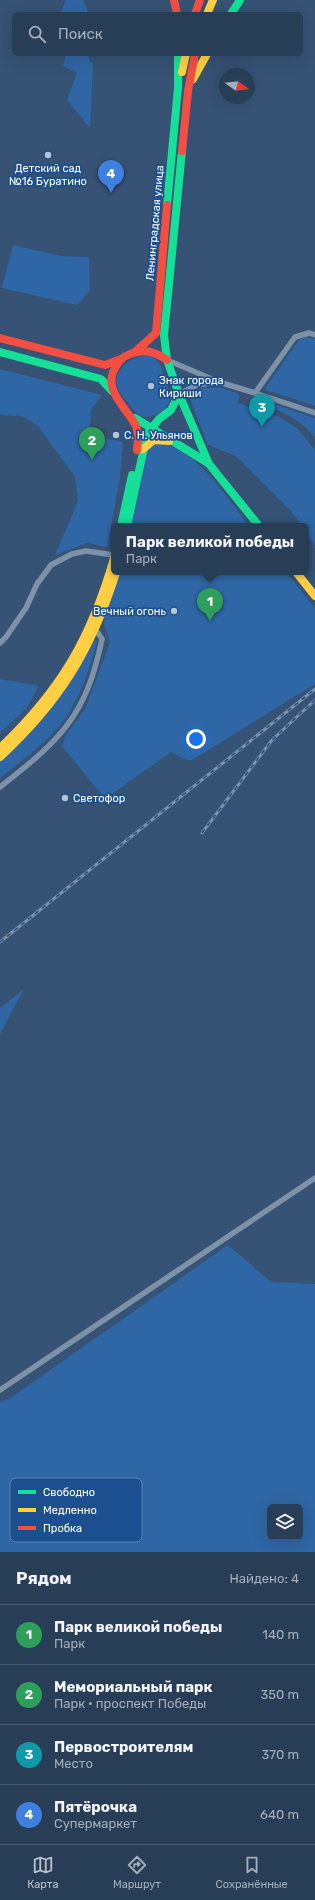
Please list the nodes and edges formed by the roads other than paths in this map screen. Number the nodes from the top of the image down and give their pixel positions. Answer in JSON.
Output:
{"nodes":[{"id":1,"x":174,"y":0,"type":"edge"},
{"id":2,"x":200,"y":0,"type":"edge"},
{"id":3,"x":213,"y":0,"type":"edge"},
{"id":4,"x":240,"y":0,"type":"edge"},
{"id":5,"x":177,"y":12,"type":"edge"},
{"id":6,"x":196,"y":12,"type":"edge"},
{"id":7,"x":208,"y":12,"type":"edge"},
{"id":8,"x":232,"y":12,"type":"edge"},
{"id":9,"x":178,"y":56,"type":"edge"},
{"id":10,"x":186,"y":56,"type":"edge"},
{"id":11,"x":195,"y":56,"type":"edge"},
{"id":12,"x":206,"y":56,"type":"edge"},
{"id":13,"x":178,"y":88,"type":"junction"},
{"id":14,"x":188,"y":91,"type":"junction"},
{"id":15,"x":315,"y":335,"type":"edge"},
{"id":16,"x":0,"y":338,"type":"edge"},
{"id":17,"x":136,"y":351,"type":"junction"},
{"id":18,"x":0,"y":352,"type":"edge"},
{"id":19,"x":121,"y":358,"type":"junction"},
{"id":20,"x":167,"y":360,"type":"junction"},
{"id":21,"x":219,"y":382,"type":"junction"},
{"id":22,"x":113,"y":392,"type":"junction"},
{"id":23,"x":255,"y":393,"type":"junction"},
{"id":24,"x":179,"y":394,"type":"junction"},
{"id":25,"x":124,"y":410,"type":"junction"},
{"id":26,"x":315,"y":413,"type":"edge"},
{"id":27,"x":135,"y":418,"type":"junction"},
{"id":28,"x":159,"y":419,"type":"junction"},
{"id":29,"x":151,"y":428,"type":"junction"},
{"id":30,"x":174,"y":442,"type":"junction"},
{"id":31,"x":139,"y":451,"type":"junction"},
{"id":32,"x":209,"y":464,"type":"junction"},
{"id":33,"x":122,"y":523,"type":"edge"},
{"id":34,"x":127,"y":523,"type":"edge"},
{"id":35,"x":257,"y":523,"type":"edge"},
{"id":36,"x":111,"y":554,"type":"edge"},
{"id":37,"x":111,"y":568,"type":"edge"},
{"id":38,"x":115,"y":575,"type":"edge"},
{"id":39,"x":298,"y":575,"type":"edge"},
{"id":40,"x":315,"y":596,"type":"edge"},
{"id":41,"x":96,"y":630,"type":"junction"},
{"id":42,"x":0,"y":643,"type":"edge"},
{"id":43,"x":0,"y":748,"type":"edge"},
{"id":44,"x":0,"y":757,"type":"edge"},
{"id":45,"x":0,"y":787,"type":"edge"},
{"id":46,"x":315,"y":1178,"type":"edge"},
{"id":47,"x":0,"y":1390,"type":"edge"}],
"edges":[{"from":1,"to":5,"type":"main road"},
{"from":2,"to":6,"type":"main road"},
{"from":3,"to":7,"type":"main road"},
{"from":4,"to":8,"type":"main road"},
{"from":9,"to":13,"type":"main road"},
{"from":10,"to":13,"type":"main road"},
{"from":11,"to":14,"type":"main road","name":"Ленинградская улица"},
{"from":12,"to":14,"type":"main road"},
{"from":13,"to":17,"type":"main road","name":"Ленинградская улица"},
{"from":14,"to":20,"type":"main road","name":"Ленинградская улица"},
{"from":15,"to":23,"type":"street"},
{"from":16,"to":19,"type":"main road"},
{"from":17,"to":19,"type":"main road"},
{"from":17,"to":20,"type":"main road"},
{"from":18,"to":22,"type":"main road"},
{"from":19,"to":22,"type":"main road"},
{"from":20,"to":21,"type":"street"},
{"from":20,"to":24,"type":"main road"},
{"from":21,"to":23,"type":"street"},
{"from":21,"to":24,"type":"street"},
{"from":22,"to":25,"type":"main road"},
{"from":23,"to":26,"type":"street"},
{"from":24,"to":28,"type":"main road"},
{"from":24,"to":32,"type":"main road"},
{"from":25,"to":27,"type":"main road"},
{"from":25,"to":31,"type":"main road"},
{"from":27,"to":28,"type":"main road"},
{"from":27,"to":29,"type":"main road"},
{"from":28,"to":29,"type":"main road"},
{"from":29,"to":30,"type":"main road"},
{"from":29,"to":31,"type":"main road"},
{"from":30,"to":31,"type":"main road"},
{"from":30,"to":32,"type":"main road"},
{"from":31,"to":33,"type":"main road"},
{"from":31,"to":34,"type":"main road"},
{"from":32,"to":35,"type":"main road"},
{"from":36,"to":42,"type":"street"},
{"from":37,"to":43,"type":"main road"},
{"from":38,"to":41,"type":"main road"},
{"from":39,"to":40,"type":"main road"},
{"from":41,"to":44,"type":"main road"},
{"from":41,"to":45,"type":"street"},
{"from":46,"to":47,"type":"street"}]}
